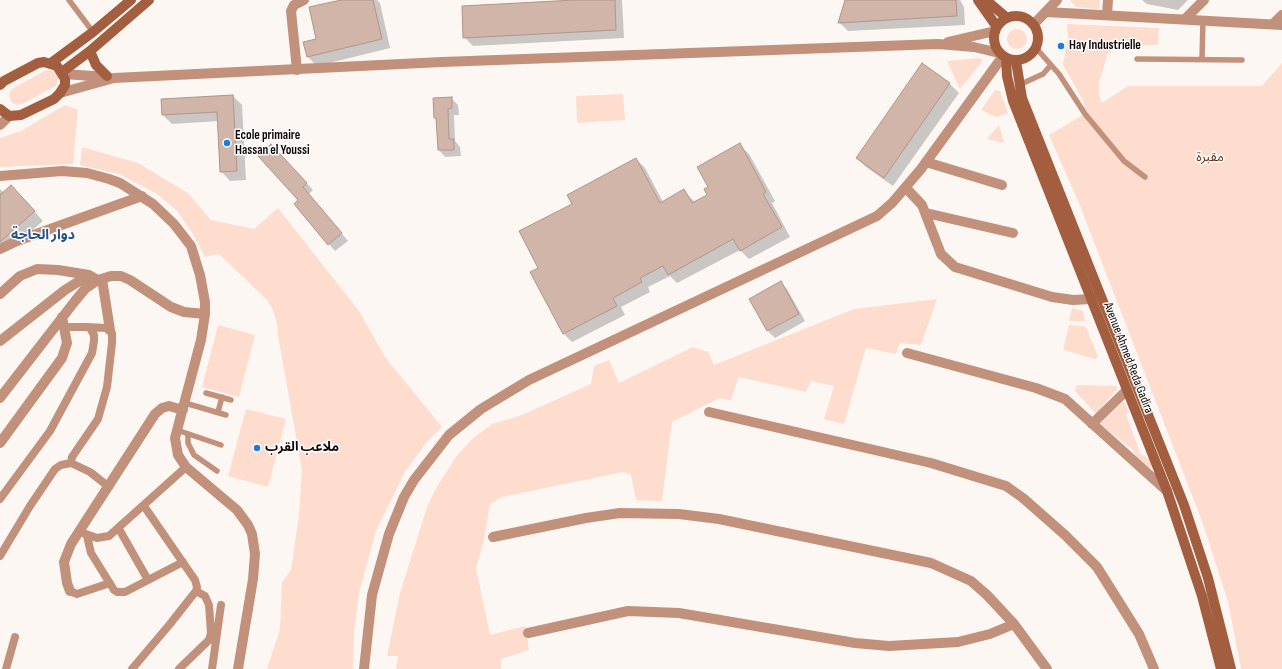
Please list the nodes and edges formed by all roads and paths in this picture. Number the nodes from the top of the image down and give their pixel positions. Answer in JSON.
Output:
{"nodes":[{"id":1,"x":69,"y":0,"type":"edge"},
{"id":2,"x":131,"y":0,"type":"edge"},
{"id":3,"x":149,"y":0,"type":"edge"},
{"id":4,"x":304,"y":0,"type":"edge"},
{"id":5,"x":978,"y":0,"type":"edge"},
{"id":6,"x":986,"y":0,"type":"edge"},
{"id":7,"x":1057,"y":0,"type":"edge"},
{"id":8,"x":1108,"y":0,"type":"edge"},
{"id":9,"x":1204,"y":0,"type":"edge"},
{"id":10,"x":1046,"y":12,"type":"junction"},
{"id":11,"x":1107,"y":15,"type":"junction"},
{"id":12,"x":1282,"y":15,"type":"edge"},
{"id":13,"x":1007,"y":18,"type":"junction"},
{"id":14,"x":1186,"y":19,"type":"junction"},
{"id":15,"x":1203,"y":20,"type":"junction"},
{"id":16,"x":1034,"y":24,"type":"junction"},
{"id":17,"x":1277,"y":25,"type":"edge"},
{"id":18,"x":996,"y":29,"type":"junction"},
{"id":19,"x":93,"y":32,"type":"junction"},
{"id":20,"x":938,"y":44,"type":"junction"},
{"id":21,"x":1036,"y":48,"type":"junction"},
{"id":22,"x":90,"y":51,"type":"junction"},
{"id":23,"x":1006,"y":57,"type":"junction"},
{"id":24,"x":1137,"y":59,"type":"dead end"},
{"id":25,"x":1202,"y":59,"type":"junction"},
{"id":26,"x":1242,"y":60,"type":"dead end"},
{"id":27,"x":51,"y":63,"type":"junction"},
{"id":28,"x":1051,"y":65,"type":"junction"},
{"id":29,"x":297,"y":70,"type":"junction"},
{"id":30,"x":63,"y":73,"type":"junction"},
{"id":31,"x":110,"y":77,"type":"junction"},
{"id":32,"x":0,"y":85,"type":"edge"},
{"id":33,"x":1019,"y":85,"type":"junction"},
{"id":34,"x":60,"y":93,"type":"junction"},
{"id":35,"x":3,"y":113,"type":"edge"},
{"id":36,"x":0,"y":124,"type":"edge"},
{"id":37,"x":926,"y":162,"type":"junction"},
{"id":38,"x":0,"y":176,"type":"edge"},
{"id":39,"x":1145,"y":177,"type":"dead end"},
{"id":40,"x":1002,"y":185,"type":"dead end"},
{"id":41,"x":906,"y":188,"type":"junction"},
{"id":42,"x":142,"y":196,"type":"junction"},
{"id":43,"x":926,"y":213,"type":"junction"},
{"id":44,"x":1013,"y":233,"type":"dead end"},
{"id":45,"x":0,"y":249,"type":"edge"},
{"id":46,"x":96,"y":278,"type":"junction"},
{"id":47,"x":0,"y":294,"type":"edge"},
{"id":48,"x":1096,"y":297,"type":"junction"},
{"id":49,"x":205,"y":314,"type":"junction"},
{"id":50,"x":64,"y":322,"type":"junction"},
{"id":51,"x":87,"y":327,"type":"junction"},
{"id":52,"x":110,"y":330,"type":"junction"},
{"id":53,"x":0,"y":341,"type":"edge"},
{"id":54,"x":907,"y":353,"type":"dead end"},
{"id":55,"x":1127,"y":390,"type":"junction"},
{"id":56,"x":206,"y":393,"type":"dead end"},
{"id":57,"x":222,"y":397,"type":"junction"},
{"id":58,"x":0,"y":398,"type":"edge"},
{"id":59,"x":231,"y":400,"type":"dead end"},
{"id":60,"x":184,"y":406,"type":"junction"},
{"id":61,"x":218,"y":412,"type":"junction"},
{"id":62,"x":709,"y":412,"type":"dead end"},
{"id":63,"x":226,"y":415,"type":"dead end"},
{"id":64,"x":1092,"y":424,"type":"junction"},
{"id":65,"x":177,"y":430,"type":"junction"},
{"id":66,"x":188,"y":434,"type":"junction"},
{"id":67,"x":0,"y":443,"type":"edge"},
{"id":68,"x":221,"y":445,"type":"dead end"},
{"id":69,"x":71,"y":463,"type":"junction"},
{"id":70,"x":186,"y":467,"type":"junction"},
{"id":71,"x":217,"y":471,"type":"dead end"},
{"id":72,"x":109,"y":487,"type":"junction"},
{"id":73,"x":1167,"y":490,"type":"junction"},
{"id":74,"x":0,"y":499,"type":"edge"},
{"id":75,"x":144,"y":506,"type":"junction"},
{"id":76,"x":118,"y":529,"type":"junction"},
{"id":77,"x":83,"y":533,"type":"junction"},
{"id":78,"x":494,"y":538,"type":"dead end"},
{"id":79,"x":0,"y":556,"type":"edge"},
{"id":80,"x":183,"y":562,"type":"junction"},
{"id":81,"x":148,"y":580,"type":"junction"},
{"id":82,"x":110,"y":583,"type":"junction"},
{"id":83,"x":70,"y":591,"type":"joint"},
{"id":84,"x":196,"y":591,"type":"junction"},
{"id":85,"x":221,"y":604,"type":"dead end"},
{"id":86,"x":1014,"y":624,"type":"junction"},
{"id":87,"x":528,"y":633,"type":"dead end"},
{"id":88,"x":15,"y":637,"type":"dead end"},
{"id":89,"x":213,"y":639,"type":"junction"},
{"id":90,"x":8,"y":669,"type":"edge"},
{"id":91,"x":132,"y":669,"type":"edge"},
{"id":92,"x":179,"y":669,"type":"edge"},
{"id":93,"x":212,"y":669,"type":"edge"},
{"id":94,"x":238,"y":669,"type":"edge"},
{"id":95,"x":364,"y":669,"type":"edge"},
{"id":96,"x":1047,"y":669,"type":"edge"},
{"id":97,"x":1154,"y":669,"type":"edge"},
{"id":98,"x":1221,"y":669,"type":"edge"},
{"id":99,"x":1231,"y":669,"type":"edge"}],
"edges":[{"from":1,"to":19,"type":"lane"},
{"from":2,"to":19,"type":"main road"},
{"from":3,"to":22,"type":"main road"},
{"from":4,"to":29,"type":"street"},
{"from":5,"to":18,"type":"main road"},
{"from":6,"to":13,"type":"main road"},
{"from":7,"to":10,"type":"street"},
{"from":8,"to":11,"type":"street"},
{"from":9,"to":14,"type":"street"},
{"from":10,"to":11,"type":"street"},
{"from":10,"to":16,"type":"street"},
{"from":11,"to":14,"type":"street"},
{"from":12,"to":17,"type":"street"},
{"from":13,"to":16,"type":"main road"},
{"from":13,"to":18,"type":"main road"},
{"from":14,"to":15,"type":"street"},
{"from":15,"to":17,"type":"street"},
{"from":15,"to":25,"type":"lane"},
{"from":16,"to":21,"type":"main road"},
{"from":18,"to":20,"type":"street"},
{"from":18,"to":23,"type":"main road"},
{"from":19,"to":27,"type":"main road"},
{"from":20,"to":23,"type":"street"},
{"from":20,"to":29,"type":"street"},
{"from":21,"to":23,"type":"main road"},
{"from":21,"to":28,"type":"lane"},
{"from":22,"to":30,"type":"main road"},
{"from":22,"to":31,"type":"main road"},
{"from":23,"to":33,"type":"main road","name":"Avenue Ahmed Reda Gadira"},
{"from":23,"to":37,"type":"street"},
{"from":23,"to":48,"type":"main road","name":"Avenue Ahmed Reda Gadira"},
{"from":24,"to":25,"type":"lane"},
{"from":25,"to":26,"type":"lane"},
{"from":27,"to":30,"type":"main road"},
{"from":27,"to":32,"type":"main road"},
{"from":28,"to":33,"type":"lane"},
{"from":28,"to":39,"type":"lane"},
{"from":29,"to":31,"type":"street"},
{"from":30,"to":31,"type":"street"},
{"from":30,"to":34,"type":"main road"},
{"from":31,"to":34,"type":"street"},
{"from":33,"to":48,"type":"main road","name":"Avenue Ahmed Reda Gadira"},
{"from":34,"to":35,"type":"main road"},
{"from":35,"to":36,"type":"street"},
{"from":37,"to":40,"type":"street"},
{"from":37,"to":41,"type":"street"},
{"from":38,"to":42,"type":"street"},
{"from":41,"to":43,"type":"street"},
{"from":41,"to":95,"type":"street"},
{"from":42,"to":45,"type":"street"},
{"from":42,"to":49,"type":"street"},
{"from":43,"to":44,"type":"street"},
{"from":43,"to":48,"type":"street"},
{"from":46,"to":47,"type":"street"},
{"from":46,"to":49,"type":"street"},
{"from":46,"to":50,"type":"street"},
{"from":46,"to":52,"type":"street"},
{"from":46,"to":53,"type":"street"},
{"from":48,"to":55,"type":"main road","name":"Avenue Ahmed Reda Gadira"},
{"from":48,"to":99,"type":"main road","name":"Avenue Ahmed Reda Gadira"},
{"from":49,"to":60,"type":"street"},
{"from":50,"to":51,"type":"street"},
{"from":50,"to":58,"type":"street"},
{"from":50,"to":67,"type":"street"},
{"from":51,"to":52,"type":"street"},
{"from":51,"to":74,"type":"street"},
{"from":52,"to":69,"type":"street"},
{"from":54,"to":64,"type":"street"},
{"from":55,"to":64,"type":"street"},
{"from":55,"to":73,"type":"main road","name":"Avenue Ahmed Reda Gadira"},
{"from":56,"to":57,"type":"lane"},
{"from":57,"to":59,"type":"lane"},
{"from":57,"to":61,"type":"lane"},
{"from":60,"to":61,"type":"lane"},
{"from":60,"to":65,"type":"street"},
{"from":60,"to":72,"type":"street"},
{"from":61,"to":63,"type":"lane"},
{"from":62,"to":97,"type":"street"},
{"from":64,"to":73,"type":"street"},
{"from":65,"to":66,"type":"lane"},
{"from":65,"to":70,"type":"street"},
{"from":66,"to":68,"type":"lane"},
{"from":66,"to":71,"type":"lane"},
{"from":69,"to":72,"type":"street"},
{"from":69,"to":79,"type":"street"},
{"from":70,"to":75,"type":"street"},
{"from":70,"to":94,"type":"street"},
{"from":72,"to":77,"type":"street"},
{"from":73,"to":98,"type":"main road","name":"Avenue Ahmed Reda Gadira"},
{"from":75,"to":76,"type":"street"},
{"from":75,"to":80,"type":"street"},
{"from":76,"to":77,"type":"street"},
{"from":76,"to":81,"type":"street"},
{"from":77,"to":82,"type":"street"},
{"from":77,"to":83,"type":"street"},
{"from":78,"to":86,"type":"street"},
{"from":80,"to":81,"type":"street"},
{"from":80,"to":84,"type":"street"},
{"from":81,"to":82,"type":"street"},
{"from":82,"to":83,"type":"street"},
{"from":84,"to":89,"type":"street"},
{"from":84,"to":91,"type":"street"},
{"from":85,"to":89,"type":"street"},
{"from":86,"to":87,"type":"street"},
{"from":86,"to":96,"type":"street"},
{"from":88,"to":90,"type":"street"},
{"from":89,"to":92,"type":"street"},
{"from":89,"to":93,"type":"street"}]}
